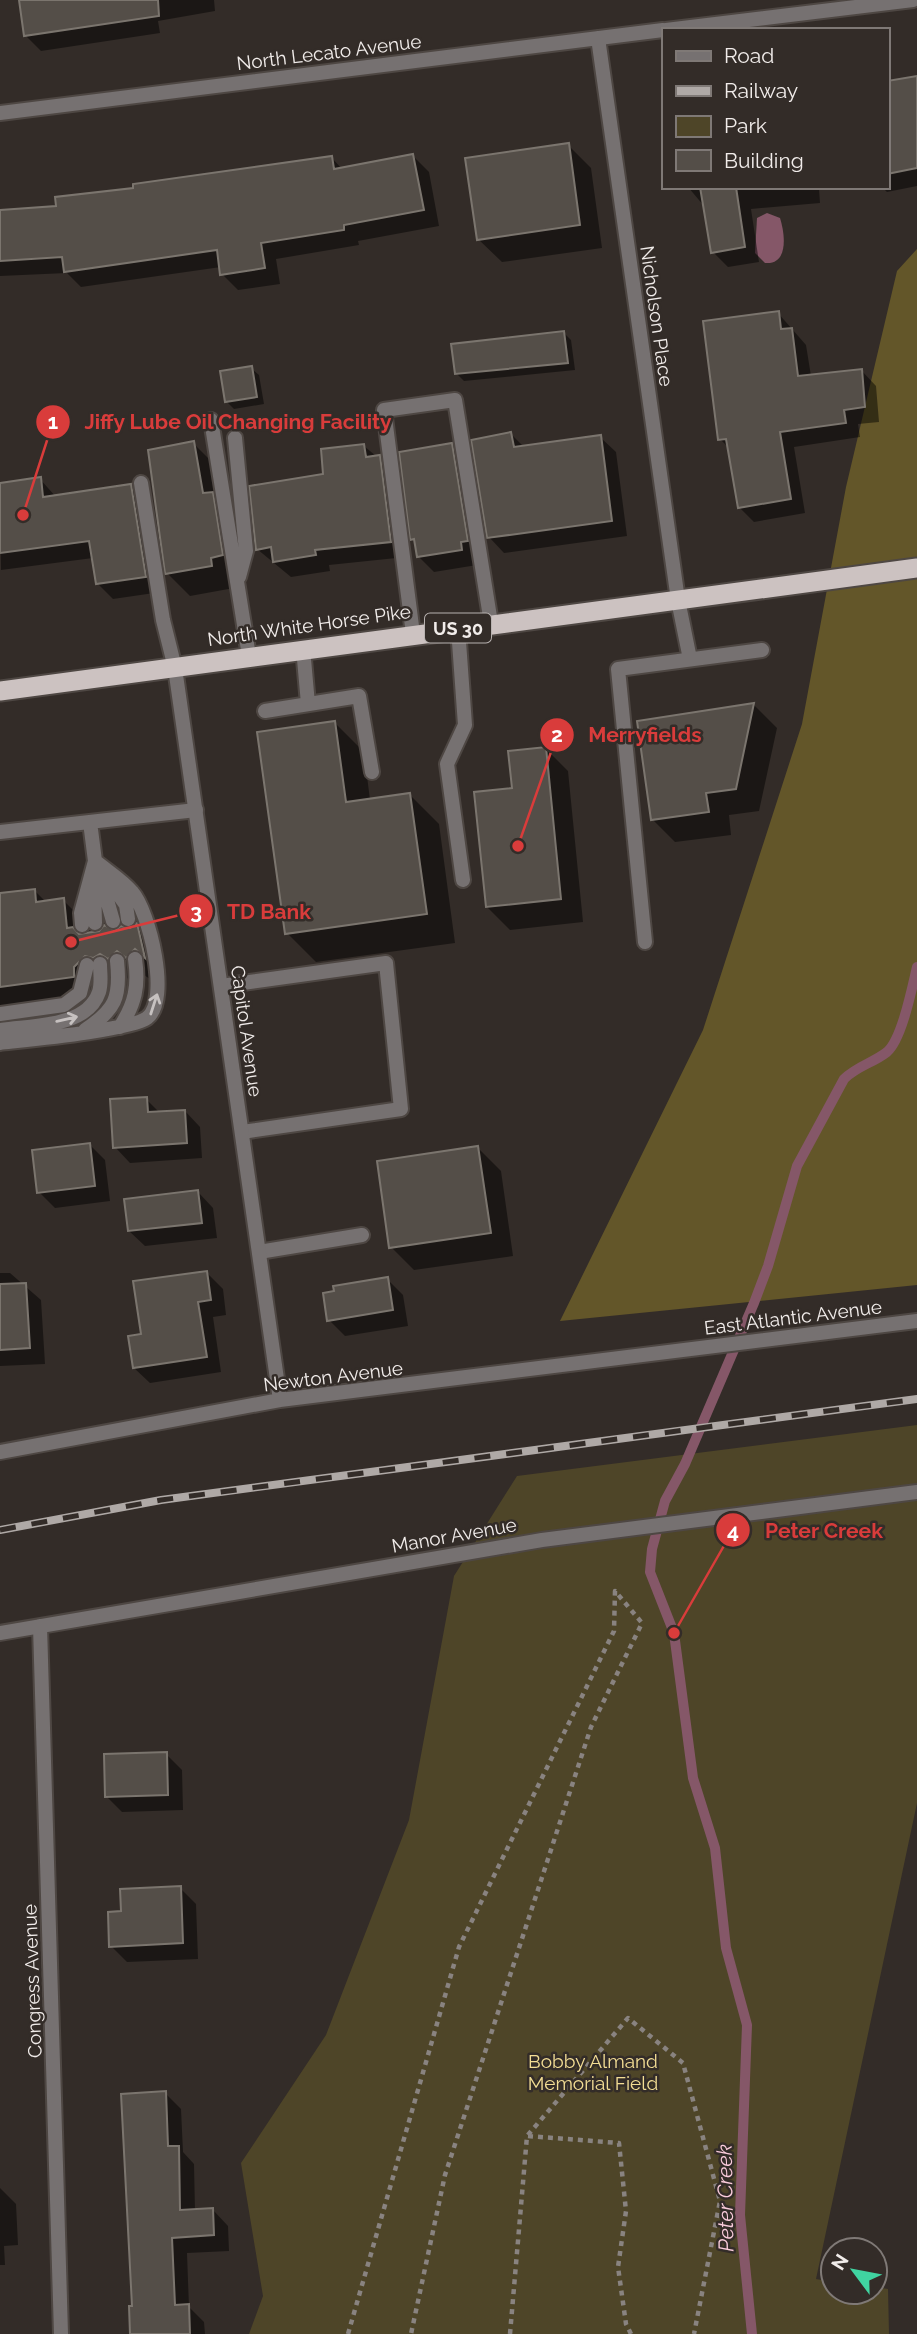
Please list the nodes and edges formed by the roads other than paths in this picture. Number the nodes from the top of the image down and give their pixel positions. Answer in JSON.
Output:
{"nodes":[{"id":1,"x":913,"y":0,"type":"edge"},
{"id":2,"x":681,"y":28,"type":"edge"},
{"id":3,"x":662,"y":30,"type":"edge"},
{"id":4,"x":598,"y":38,"type":"junction"},
{"id":5,"x":0,"y":113,"type":"edge"},
{"id":6,"x":211,"y":420,"type":"dead end"},
{"id":7,"x":235,"y":438,"type":"dead end"},
{"id":8,"x":141,"y":483,"type":"dead end"},
{"id":9,"x":917,"y":568,"type":"edge"},
{"id":10,"x":237,"y":581,"type":"junction"},
{"id":11,"x":677,"y":600,"type":"junction"},
{"id":12,"x":491,"y":623,"type":"junction"},
{"id":13,"x":458,"y":628,"type":"junction"},
{"id":14,"x":413,"y":634,"type":"junction"},
{"id":15,"x":303,"y":648,"type":"junction"},
{"id":16,"x":762,"y":650,"type":"dead end"},
{"id":17,"x":249,"y":656,"type":"junction"},
{"id":18,"x":690,"y":659,"type":"junction"},
{"id":19,"x":176,"y":667,"type":"junction"},
{"id":20,"x":0,"y":691,"type":"edge"},
{"id":21,"x":308,"y":704,"type":"junction"},
{"id":22,"x":265,"y":712,"type":"dead end"},
{"id":23,"x":372,"y":772,"type":"dead end"},
{"id":24,"x":196,"y":810,"type":"junction"},
{"id":25,"x":90,"y":822,"type":"junction"},
{"id":26,"x":0,"y":832,"type":"edge"},
{"id":27,"x":95,"y":861,"type":"junction"},
{"id":28,"x":463,"y":880,"type":"dead end"},
{"id":29,"x":121,"y":920,"type":"dead end"},
{"id":30,"x":89,"y":924,"type":"dead end"},
{"id":31,"x":645,"y":942,"type":"dead end"},
{"id":32,"x":135,"y":959,"type":"dead end"},
{"id":33,"x":117,"y":961,"type":"dead end"},
{"id":34,"x":221,"y":986,"type":"junction"},
{"id":35,"x":0,"y":1014,"type":"edge"},
{"id":36,"x":120,"y":1027,"type":"junction"},
{"id":37,"x":0,"y":1030,"type":"edge"},
{"id":38,"x":84,"y":1031,"type":"junction"},
{"id":39,"x":0,"y":1044,"type":"edge"},
{"id":40,"x":242,"y":1132,"type":"junction"},
{"id":41,"x":362,"y":1235,"type":"dead end"},
{"id":42,"x":259,"y":1252,"type":"junction"},
{"id":43,"x":917,"y":1321,"type":"edge"},
{"id":44,"x":674,"y":1351,"type":"joint"},
{"id":45,"x":280,"y":1401,"type":"junction"},
{"id":46,"x":0,"y":1452,"type":"edge"},
{"id":47,"x":917,"y":1492,"type":"edge"},
{"id":48,"x":40,"y":1626,"type":"junction"},
{"id":49,"x":0,"y":1633,"type":"edge"},
{"id":50,"x":61,"y":2334,"type":"edge"}],
"edges":[{"from":1,"to":2,"type":"street","name":"North Lecato Avenue"},
{"from":3,"to":4,"type":"street","name":"North Lecato Avenue"},
{"from":4,"to":5,"type":"street","name":"North Lecato Avenue"},
{"from":4,"to":11,"type":"street","name":"Nicholson Place"},
{"from":6,"to":10,"type":"street"},
{"from":7,"to":10,"type":"street"},
{"from":8,"to":19,"type":"street","name":"Capitol Avenue"},
{"from":9,"to":11,"type":"highway","name":"North White Horse Pike","number":"US 30"},
{"from":10,"to":17,"type":"street"},
{"from":11,"to":12,"type":"highway","name":"North White Horse Pike","number":"US 30"},
{"from":11,"to":18,"type":"street","name":"Nicholson Place"},
{"from":12,"to":13,"type":"highway","name":"North White Horse Pike","number":"US 30"},
{"from":12,"to":14,"type":"street"},
{"from":13,"to":14,"type":"highway","name":"North White Horse Pike","number":"US 30"},
{"from":13,"to":28,"type":"street"},
{"from":14,"to":15,"type":"highway","name":"North White Horse Pike","number":"US 30"},
{"from":15,"to":17,"type":"highway","name":"North White Horse Pike","number":"US 30"},
{"from":15,"to":21,"type":"street"},
{"from":16,"to":18,"type":"street"},
{"from":17,"to":19,"type":"highway","name":"North White Horse Pike","number":"US 30"},
{"from":18,"to":31,"type":"street"},
{"from":19,"to":20,"type":"highway","name":"North White Horse Pike","number":"US 30"},
{"from":19,"to":24,"type":"street","name":"Capitol Avenue"},
{"from":21,"to":22,"type":"street"},
{"from":21,"to":23,"type":"street"},
{"from":24,"to":25,"type":"street"},
{"from":24,"to":34,"type":"street","name":"Capitol Avenue"},
{"from":25,"to":26,"type":"street"},
{"from":25,"to":27,"type":"street"},
{"from":27,"to":29,"type":"street"},
{"from":27,"to":30,"type":"street"},
{"from":36,"to":27,"type":"street","one_way":true},
{"from":32,"to":36,"type":"street"},
{"from":33,"to":38,"type":"street"},
{"from":34,"to":40,"type":"street","name":"Capitol Avenue"},
{"from":34,"to":40,"type":"street"},
{"from":37,"to":35,"type":"street","one_way":true},
{"from":36,"to":38,"type":"street"},
{"from":38,"to":39,"type":"street"},
{"from":40,"to":42,"type":"street","name":"Capitol Avenue"},
{"from":41,"to":42,"type":"street"},
{"from":42,"to":45,"type":"street","name":"Capitol Avenue"},
{"from":43,"to":44,"type":"street","name":"East Atlantic Avenue"},
{"from":44,"to":45,"type":"street","name":"Newton Avenue"},
{"from":45,"to":46,"type":"street","name":"Newton Avenue"},
{"from":47,"to":48,"type":"street","name":"Manor Avenue"},
{"from":48,"to":49,"type":"street","name":"Manor Avenue"},
{"from":48,"to":50,"type":"street","name":"Congress Avenue"}]}
